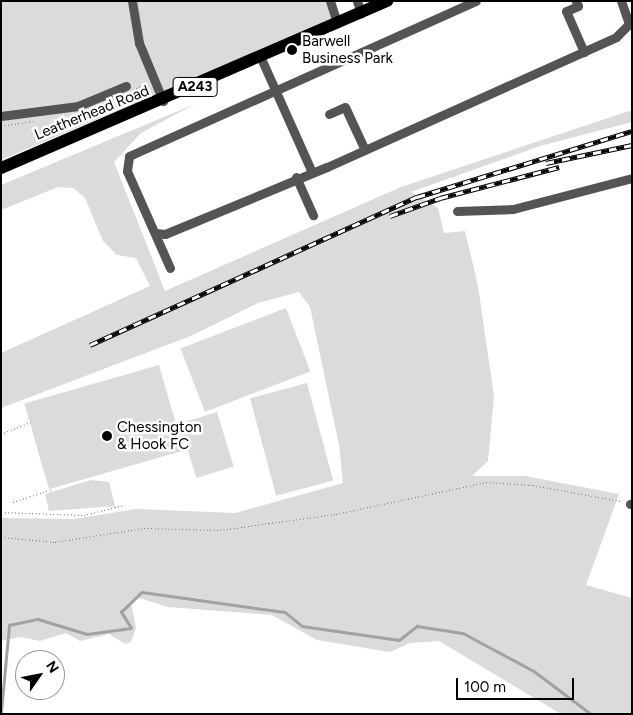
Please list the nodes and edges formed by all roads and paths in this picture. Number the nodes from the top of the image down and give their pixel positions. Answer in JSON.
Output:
{"nodes":[{"id":1,"x":132,"y":1,"type":"edge"},
{"id":2,"x":330,"y":1,"type":"edge"},
{"id":3,"x":387,"y":1,"type":"edge"},
{"id":4,"x":476,"y":1,"type":"edge"},
{"id":5,"x":576,"y":1,"type":"edge"},
{"id":6,"x":621,"y":1,"type":"edge"},
{"id":7,"x":359,"y":7,"type":"edge"},
{"id":8,"x":337,"y":23,"type":"junction"},
{"id":9,"x":630,"y":27,"type":"edge"},
{"id":10,"x":584,"y":52,"type":"junction"},
{"id":11,"x":260,"y":56,"type":"junction"},
{"id":12,"x":154,"y":79,"type":"junction"},
{"id":13,"x":126,"y":86,"type":"dead end"},
{"id":14,"x":277,"y":90,"type":"junction"},
{"id":15,"x":163,"y":101,"type":"junction"},
{"id":16,"x":329,"y":114,"type":"dead end"},
{"id":17,"x":1,"y":116,"type":"edge"},
{"id":18,"x":94,"y":130,"type":"junction"},
{"id":19,"x":365,"y":150,"type":"junction"},
{"id":20,"x":1,"y":168,"type":"edge"},
{"id":21,"x":311,"y":170,"type":"junction"},
{"id":22,"x":296,"y":177,"type":"junction"},
{"id":23,"x":632,"y":178,"type":"edge"},
{"id":24,"x":457,"y":211,"type":"dead end"},
{"id":25,"x":313,"y":215,"type":"dead end"},
{"id":26,"x":156,"y":233,"type":"junction"},
{"id":27,"x":170,"y":268,"type":"dead end"},
{"id":28,"x":31,"y":422,"type":"dead end"},
{"id":29,"x":1,"y":434,"type":"edge"},
{"id":30,"x":51,"y":490,"type":"dead end"},
{"id":31,"x":13,"y":502,"type":"dead end"},
{"id":32,"x":631,"y":504,"type":"edge"},
{"id":33,"x":124,"y":505,"type":"dead end"},
{"id":34,"x":1,"y":512,"type":"edge"},
{"id":35,"x":1,"y":537,"type":"edge"}],
"edges":[{"from":1,"to":12,"type":"street"},
{"from":2,"to":8,"type":"street"},
{"from":3,"to":7,"type":"highway","name":"Leatherhead Road","number":"A243"},
{"from":4,"to":14,"type":"street"},
{"from":5,"to":10,"type":"street"},
{"from":6,"to":9,"type":"street"},
{"from":7,"to":8,"type":"highway","name":"Leatherhead Road","number":"A243"},
{"from":8,"to":11,"type":"highway","name":"Leatherhead Road","number":"A243"},
{"from":9,"to":10,"type":"street"},
{"from":10,"to":19,"type":"street"},
{"from":11,"to":14,"type":"street"},
{"from":11,"to":15,"type":"highway","name":"Leatherhead Road","number":"A243"},
{"from":12,"to":15,"type":"street"},
{"from":12,"to":18,"type":"street"},
{"from":13,"to":17,"type":"street"},
{"from":14,"to":21,"type":"street"},
{"from":14,"to":26,"type":"street"},
{"from":15,"to":18,"type":"highway","name":"Leatherhead Road","number":"A243"},
{"from":16,"to":19,"type":"street"},
{"from":18,"to":20,"type":"highway","name":"Leatherhead Road","number":"A243"},
{"from":19,"to":21,"type":"street"},
{"from":21,"to":22,"type":"street"},
{"from":22,"to":25,"type":"street"},
{"from":22,"to":26,"type":"street"},
{"from":23,"to":24,"type":"street"},
{"from":26,"to":27,"type":"street"},
{"from":28,"to":29,"type":"path"},
{"from":30,"to":31,"type":"path"},
{"from":32,"to":35,"type":"path"},
{"from":33,"to":34,"type":"path"}]}
